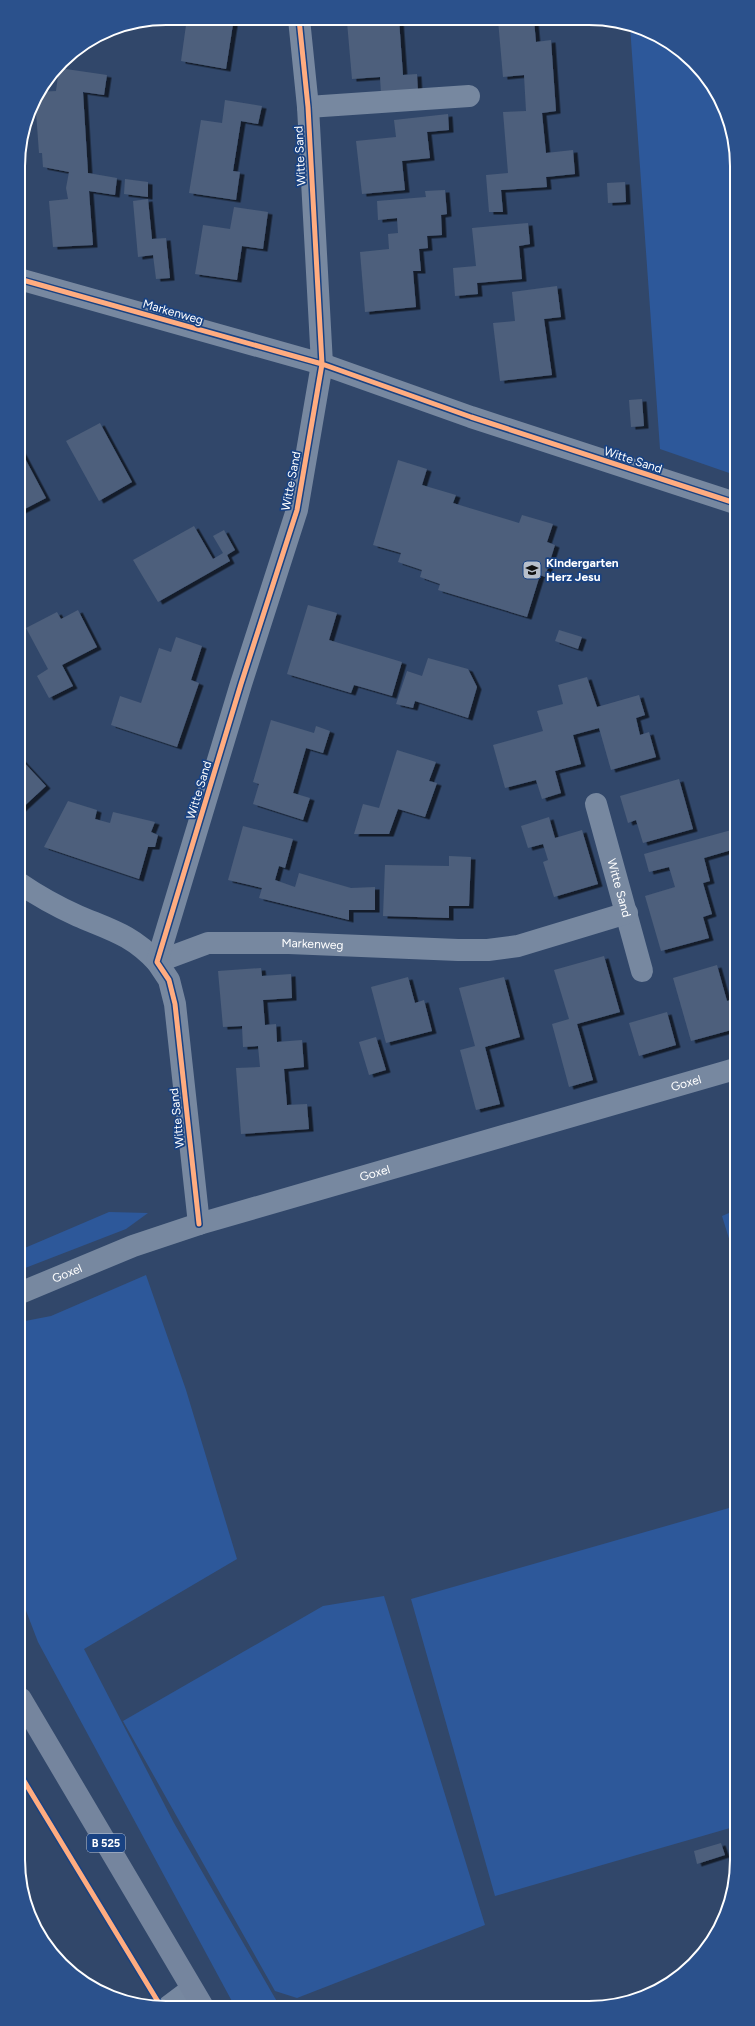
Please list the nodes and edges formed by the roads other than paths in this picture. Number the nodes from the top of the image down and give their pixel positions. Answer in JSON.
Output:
{"nodes":[{"id":1,"x":300,"y":25,"type":"edge"},
{"id":2,"x":469,"y":96,"type":"dead end"},
{"id":3,"x":308,"y":107,"type":"junction"},
{"id":4,"x":25,"y":281,"type":"edge"},
{"id":5,"x":322,"y":364,"type":"junction"},
{"id":6,"x":730,"y":501,"type":"edge"},
{"id":7,"x":596,"y":804,"type":"dead end"},
{"id":8,"x":25,"y":887,"type":"edge"},
{"id":9,"x":626,"y":913,"type":"junction"},
{"id":10,"x":157,"y":962,"type":"junction"},
{"id":11,"x":642,"y":972,"type":"dead end"},
{"id":12,"x":730,"y":1071,"type":"edge"},
{"id":13,"x":199,"y":1224,"type":"junction"},
{"id":14,"x":25,"y":1291,"type":"edge"},
{"id":15,"x":25,"y":1706,"type":"edge"},
{"id":16,"x":191,"y":1987,"type":"junction"},
{"id":17,"x":172,"y":2001,"type":"edge"},
{"id":18,"x":200,"y":2001,"type":"edge"}],
"edges":[{"from":1,"to":3,"type":"street","name":"Witte Sand"},
{"from":2,"to":3,"type":"street"},
{"from":3,"to":5,"type":"street","name":"Witte Sand"},
{"from":4,"to":5,"type":"street","name":"Markenweg"},
{"from":5,"to":6,"type":"street","name":"Witte Sand"},
{"from":5,"to":10,"type":"street","name":"Witte Sand"},
{"from":7,"to":9,"type":"street","name":"Witte Sand"},
{"from":8,"to":10,"type":"street"},
{"from":9,"to":10,"type":"street","name":"Markenweg"},
{"from":9,"to":11,"type":"street","name":"Witte Sand"},
{"from":10,"to":13,"type":"street","name":"Witte Sand"},
{"from":12,"to":13,"type":"street","name":"Goxel"},
{"from":13,"to":14,"type":"street","name":"Goxel"},
{"from":15,"to":16,"type":"main road","number":"B 525"},
{"from":16,"to":17,"type":"lane"},
{"from":16,"to":18,"type":"main road","number":"B 525"}]}
